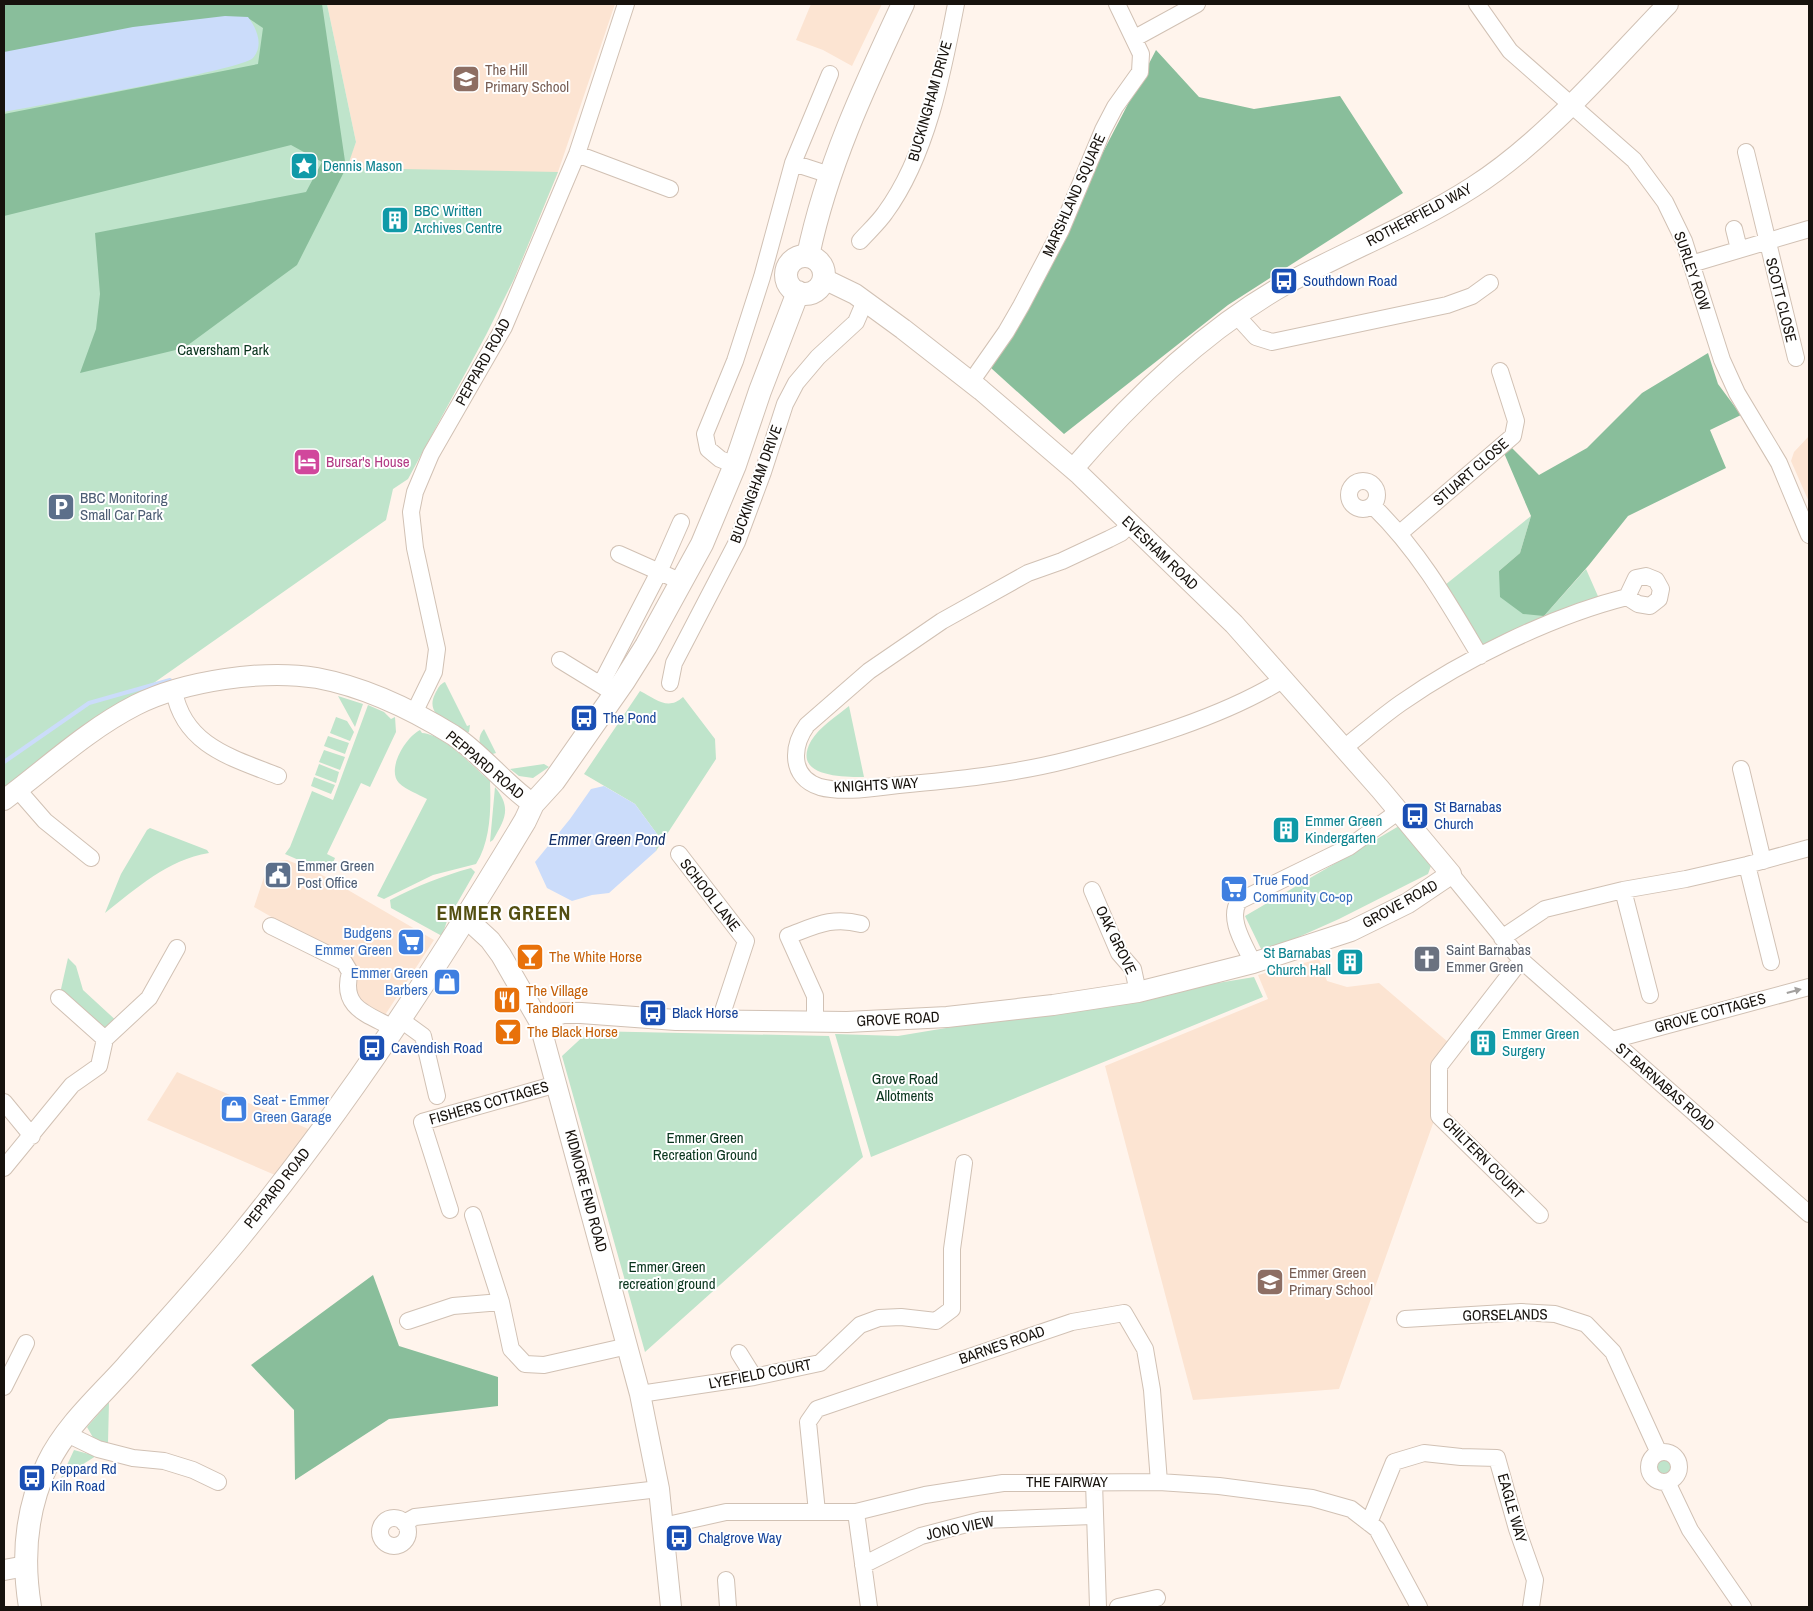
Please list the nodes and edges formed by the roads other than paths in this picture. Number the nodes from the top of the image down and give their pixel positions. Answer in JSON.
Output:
{"nodes":[{"id":1,"x":626,"y":4,"type":"edge"},
{"id":2,"x":903,"y":4,"type":"edge"},
{"id":3,"x":956,"y":4,"type":"edge"},
{"id":4,"x":1117,"y":4,"type":"edge"},
{"id":5,"x":1197,"y":4,"type":"edge"},
{"id":6,"x":1477,"y":4,"type":"edge"},
{"id":7,"x":1668,"y":4,"type":"edge"},
{"id":8,"x":1135,"y":38,"type":"junction"},
{"id":9,"x":830,"y":74,"type":"dead end"},
{"id":10,"x":1571,"y":104,"type":"junction"},
{"id":11,"x":1746,"y":152,"type":"dead end"},
{"id":12,"x":577,"y":154,"type":"junction"},
{"id":13,"x":793,"y":163,"type":"junction"},
{"id":14,"x":830,"y":175,"type":"junction"},
{"id":15,"x":670,"y":189,"type":"dead end"},
{"id":16,"x":1734,"y":229,"type":"dead end"},
{"id":17,"x":1809,"y":229,"type":"edge"},
{"id":18,"x":860,"y":241,"type":"dead end"},
{"id":19,"x":1767,"y":241,"type":"junction"},
{"id":20,"x":1739,"y":249,"type":"junction"},
{"id":21,"x":808,"y":256,"type":"junction"},
{"id":22,"x":1691,"y":264,"type":"junction"},
{"id":23,"x":824,"y":279,"type":"junction"},
{"id":24,"x":1490,"y":283,"type":"dead end"},
{"id":25,"x":798,"y":292,"type":"junction"},
{"id":26,"x":865,"y":301,"type":"junction"},
{"id":27,"x":1236,"y":315,"type":"junction"},
{"id":28,"x":1796,"y":358,"type":"dead end"},
{"id":29,"x":1500,"y":371,"type":"dead end"},
{"id":30,"x":971,"y":382,"type":"junction"},
{"id":31,"x":736,"y":465,"type":"junction"},
{"id":32,"x":1073,"y":469,"type":"junction"},
{"id":33,"x":1374,"y":507,"type":"dead end"},
{"id":34,"x":681,"y":522,"type":"dead end"},
{"id":35,"x":1130,"y":524,"type":"junction"},
{"id":36,"x":1400,"y":533,"type":"junction"},
{"id":37,"x":1809,"y":535,"type":"edge"},
{"id":38,"x":619,"y":554,"type":"dead end"},
{"id":39,"x":659,"y":572,"type":"junction"},
{"id":40,"x":682,"y":582,"type":"junction"},
{"id":41,"x":1627,"y":597,"type":"dead end"},
{"id":42,"x":1480,"y":656,"type":"junction"},
{"id":43,"x":560,"y":660,"type":"dead end"},
{"id":44,"x":1284,"y":679,"type":"junction"},
{"id":45,"x":670,"y":683,"type":"dead end"},
{"id":46,"x":608,"y":689,"type":"junction"},
{"id":47,"x":174,"y":691,"type":"junction"},
{"id":48,"x":414,"y":713,"type":"junction"},
{"id":49,"x":1344,"y":748,"type":"junction"},
{"id":50,"x":1741,"y":769,"type":"dead end"},
{"id":51,"x":278,"y":776,"type":"dead end"},
{"id":52,"x":11,"y":795,"type":"edge"},
{"id":53,"x":533,"y":804,"type":"junction"},
{"id":54,"x":1399,"y":811,"type":"junction"},
{"id":55,"x":87,"y":848,"type":"dead end"},
{"id":56,"x":1809,"y":848,"type":"edge"},
{"id":57,"x":679,"y":854,"type":"dead end"},
{"id":58,"x":1755,"y":863,"type":"junction"},
{"id":59,"x":1451,"y":874,"type":"junction"},
{"id":60,"x":1092,"y":890,"type":"dead end"},
{"id":61,"x":1623,"y":890,"type":"junction"},
{"id":62,"x":465,"y":917,"type":"junction"},
{"id":63,"x":861,"y":924,"type":"dead end"},
{"id":64,"x":271,"y":926,"type":"dead end"},
{"id":65,"x":1502,"y":938,"type":"junction"},
{"id":66,"x":177,"y":948,"type":"dead end"},
{"id":67,"x":1521,"y":960,"type":"junction"},
{"id":68,"x":1771,"y":962,"type":"dead end"},
{"id":69,"x":1253,"y":963,"type":"junction"},
{"id":70,"x":1809,"y":986,"type":"edge"},
{"id":71,"x":1138,"y":992,"type":"junction"},
{"id":72,"x":1650,"y":996,"type":"dead end"},
{"id":73,"x":59,"y":998,"type":"dead end"},
{"id":74,"x":720,"y":1020,"type":"junction"},
{"id":75,"x":539,"y":1021,"type":"junction"},
{"id":76,"x":815,"y":1022,"type":"junction"},
{"id":77,"x":398,"y":1024,"type":"junction"},
{"id":78,"x":105,"y":1039,"type":"junction"},
{"id":79,"x":1612,"y":1040,"type":"junction"},
{"id":80,"x":556,"y":1084,"type":"junction"},
{"id":81,"x":437,"y":1096,"type":"dead end"},
{"id":82,"x":4,"y":1102,"type":"edge"},
{"id":83,"x":32,"y":1136,"type":"junction"},
{"id":84,"x":964,"y":1163,"type":"dead end"},
{"id":85,"x":4,"y":1168,"type":"edge"},
{"id":86,"x":450,"y":1210,"type":"dead end"},
{"id":87,"x":1809,"y":1214,"type":"edge"},
{"id":88,"x":474,"y":1215,"type":"dead end"},
{"id":89,"x":1540,"y":1215,"type":"dead end"},
{"id":90,"x":500,"y":1302,"type":"junction"},
{"id":91,"x":1405,"y":1319,"type":"dead end"},
{"id":92,"x":408,"y":1321,"type":"dead end"},
{"id":93,"x":26,"y":1344,"type":"dead end"},
{"id":94,"x":628,"y":1346,"type":"junction"},
{"id":95,"x":739,"y":1353,"type":"dead end"},
{"id":96,"x":754,"y":1377,"type":"junction"},
{"id":97,"x":5,"y":1379,"type":"edge"},
{"id":98,"x":640,"y":1394,"type":"junction"},
{"id":99,"x":67,"y":1434,"type":"junction"},
{"id":100,"x":1658,"y":1452,"type":"junction"},
{"id":101,"x":218,"y":1482,"type":"dead end"},
{"id":102,"x":1094,"y":1482,"type":"junction"},
{"id":103,"x":1159,"y":1482,"type":"junction"},
{"id":104,"x":1667,"y":1482,"type":"junction"},
{"id":105,"x":659,"y":1489,"type":"junction"},
{"id":106,"x":817,"y":1512,"type":"junction"},
{"id":107,"x":856,"y":1512,"type":"junction"},
{"id":108,"x":1093,"y":1516,"type":"junction"},
{"id":109,"x":404,"y":1523,"type":"dead end"},
{"id":110,"x":1369,"y":1523,"type":"junction"},
{"id":111,"x":663,"y":1526,"type":"junction"},
{"id":112,"x":863,"y":1565,"type":"junction"},
{"id":113,"x":26,"y":1566,"type":"junction"},
{"id":114,"x":4,"y":1570,"type":"edge"},
{"id":115,"x":726,"y":1580,"type":"dead end"},
{"id":116,"x":1157,"y":1598,"type":"dead end"},
{"id":117,"x":30,"y":1607,"type":"edge"},
{"id":118,"x":671,"y":1607,"type":"edge"},
{"id":119,"x":728,"y":1607,"type":"edge"},
{"id":120,"x":869,"y":1607,"type":"edge"},
{"id":121,"x":1098,"y":1607,"type":"edge"},
{"id":122,"x":1118,"y":1607,"type":"edge"},
{"id":123,"x":1418,"y":1607,"type":"edge"},
{"id":124,"x":1531,"y":1607,"type":"edge"},
{"id":125,"x":1743,"y":1607,"type":"edge"}],
"edges":[{"from":1,"to":12,"type":"street","name":"PEPPARD ROAD"},
{"from":2,"to":14,"type":"main road"},
{"from":3,"to":18,"type":"street","name":"BUCKINGHAM DRIVE"},
{"from":4,"to":8,"type":"street","name":"MARSHLAND SQUARE"},
{"from":5,"to":8,"type":"street"},
{"from":6,"to":10,"type":"street","name":"SURLEY ROW"},
{"from":7,"to":10,"type":"street","name":"ROTHERFIELD WAY"},
{"from":8,"to":30,"type":"street","name":"MARSHLAND SQUARE"},
{"from":9,"to":13,"type":"street","name":"BUCKINGHAM DRIVE"},
{"from":10,"to":22,"type":"street","name":"SURLEY ROW"},
{"from":10,"to":27,"type":"street","name":"ROTHERFIELD WAY"},
{"from":11,"to":19,"type":"street","name":"SCOTT CLOSE"},
{"from":12,"to":15,"type":"street"},
{"from":12,"to":48,"type":"street","name":"PEPPARD ROAD"},
{"from":13,"to":14,"type":"street"},
{"from":13,"to":31,"type":"street","name":"BUCKINGHAM DRIVE"},
{"from":14,"to":21,"type":"main road"},
{"from":16,"to":20,"type":"street"},
{"from":17,"to":19,"type":"street","name":"SCOTT CLOSE"},
{"from":19,"to":20,"type":"street","name":"SCOTT CLOSE"},
{"from":19,"to":28,"type":"street","name":"SCOTT CLOSE"},
{"from":20,"to":22,"type":"street","name":"SCOTT CLOSE"},
{"from":21,"to":23,"type":"main road"},
{"from":21,"to":25,"type":"main road"},
{"from":22,"to":37,"type":"street","name":"SURLEY ROW"},
{"from":23,"to":25,"type":"main road"},
{"from":23,"to":26,"type":"street","name":"EVESHAM ROAD"},
{"from":24,"to":27,"type":"street"},
{"from":25,"to":31,"type":"main road","name":"BUCKINGHAM DRIVE"},
{"from":26,"to":30,"type":"street","name":"EVESHAM ROAD"},
{"from":26,"to":45,"type":"street","name":"BUCKINGHAM DRIVE"},
{"from":27,"to":32,"type":"street"},
{"from":29,"to":36,"type":"street","name":"STUART CLOSE"},
{"from":30,"to":32,"type":"street","name":"EVESHAM ROAD"},
{"from":31,"to":40,"type":"main road","name":"BUCKINGHAM DRIVE"},
{"from":32,"to":35,"type":"street","name":"EVESHAM ROAD"},
{"from":33,"to":36,"type":"street"},
{"from":34,"to":39,"type":"street"},
{"from":35,"to":44,"type":"street","name":"EVESHAM ROAD"},
{"from":35,"to":44,"type":"street","name":"KNIGHTS WAY"},
{"from":36,"to":42,"type":"street"},
{"from":38,"to":39,"type":"street"},
{"from":39,"to":40,"type":"street"},
{"from":39,"to":46,"type":"street"},
{"from":40,"to":46,"type":"main road","name":"BUCKINGHAM DRIVE"},
{"from":41,"to":42,"type":"street"},
{"from":42,"to":49,"type":"street"},
{"from":43,"to":46,"type":"street"},
{"from":44,"to":49,"type":"street","name":"EVESHAM ROAD"},
{"from":46,"to":53,"type":"main road","name":"BUCKINGHAM DRIVE"},
{"from":47,"to":48,"type":"street"},
{"from":47,"to":51,"type":"street"},
{"from":47,"to":52,"type":"street"},
{"from":48,"to":53,"type":"street","name":"PEPPARD ROAD"},
{"from":49,"to":54,"type":"street","name":"EVESHAM ROAD"},
{"from":50,"to":58,"type":"street"},
{"from":52,"to":55,"type":"street"},
{"from":53,"to":62,"type":"main road","name":"PEPPARD ROAD"},
{"from":54,"to":59,"type":"street","name":"EVESHAM ROAD"},
{"from":54,"to":69,"type":"street"},
{"from":56,"to":58,"type":"street"},
{"from":57,"to":74,"type":"street","name":"SCHOOL LANE"},
{"from":58,"to":61,"type":"street"},
{"from":58,"to":68,"type":"street"},
{"from":59,"to":65,"type":"street","name":"GROVE ROAD"},
{"from":59,"to":69,"type":"street","name":"GROVE ROAD"},
{"from":60,"to":71,"type":"street","name":"OAK GROVE"},
{"from":61,"to":65,"type":"street"},
{"from":61,"to":72,"type":"street"},
{"from":62,"to":75,"type":"street","name":"KIDMORE END ROAD"},
{"from":62,"to":77,"type":"main road","name":"PEPPARD ROAD"},
{"from":63,"to":76,"type":"street"},
{"from":64,"to":77,"type":"street"},
{"from":65,"to":67,"type":"street","name":"ST BARNABAS ROAD"},
{"from":66,"to":78,"type":"street"},
{"from":67,"to":79,"type":"street","name":"ST BARNABAS ROAD"},
{"from":67,"to":89,"type":"street","name":"CHILTERN COURT"},
{"from":69,"to":71,"type":"street","name":"GROVE ROAD"},
{"from":79,"to":70,"type":"street","name":"GROVE COTTAGES","one_way":true},
{"from":71,"to":76,"type":"street","name":"GROVE ROAD"},
{"from":73,"to":78,"type":"street"},
{"from":74,"to":75,"type":"street","name":"GROVE ROAD"},
{"from":74,"to":76,"type":"street","name":"GROVE ROAD"},
{"from":75,"to":80,"type":"street","name":"KIDMORE END ROAD"},
{"from":77,"to":81,"type":"street"},
{"from":77,"to":99,"type":"main road","name":"PEPPARD ROAD"},
{"from":78,"to":83,"type":"street"},
{"from":79,"to":87,"type":"street","name":"ST BARNABAS ROAD"},
{"from":80,"to":86,"type":"street","name":"FISHERS COTTAGES"},
{"from":80,"to":94,"type":"street","name":"KIDMORE END ROAD"},
{"from":82,"to":83,"type":"street"},
{"from":83,"to":85,"type":"street"},
{"from":84,"to":96,"type":"street","name":"LYEFIELD COURT"},
{"from":88,"to":90,"type":"street"},
{"from":90,"to":92,"type":"street"},
{"from":90,"to":94,"type":"street"},
{"from":91,"to":100,"type":"street","name":"GORSELANDS"},
{"from":93,"to":97,"type":"street"},
{"from":94,"to":98,"type":"street","name":"KIDMORE END ROAD"},
{"from":95,"to":96,"type":"street"},
{"from":96,"to":98,"type":"street","name":"LYEFIELD COURT"},
{"from":98,"to":105,"type":"street","name":"KIDMORE END ROAD"},
{"from":99,"to":101,"type":"street"},
{"from":99,"to":113,"type":"main road","name":"PEPPARD ROAD"},
{"from":100,"to":104,"type":"street"},
{"from":100,"to":104,"type":"street"},
{"from":102,"to":103,"type":"street","name":"THE FAIRWAY"},
{"from":102,"to":107,"type":"street","name":"THE FAIRWAY"},
{"from":102,"to":108,"type":"street"},
{"from":103,"to":106,"type":"street","name":"BARNES ROAD"},
{"from":103,"to":110,"type":"street","name":"THE FAIRWAY"},
{"from":104,"to":125,"type":"street"},
{"from":105,"to":109,"type":"street"},
{"from":105,"to":111,"type":"street","name":"KIDMORE END ROAD"},
{"from":106,"to":107,"type":"street","name":"THE FAIRWAY"},
{"from":106,"to":111,"type":"street","name":"THE FAIRWAY"},
{"from":107,"to":112,"type":"street"},
{"from":108,"to":112,"type":"street","name":"JONO VIEW"},
{"from":108,"to":121,"type":"street"},
{"from":110,"to":123,"type":"street","name":"THE FAIRWAY"},
{"from":110,"to":124,"type":"street","name":"EAGLE WAY"},
{"from":111,"to":118,"type":"street","name":"KIDMORE END ROAD"},
{"from":112,"to":120,"type":"street"},
{"from":113,"to":114,"type":"street"},
{"from":113,"to":117,"type":"main road","name":"PEPPARD ROAD"},
{"from":115,"to":119,"type":"street"},
{"from":116,"to":122,"type":"street"}]}
